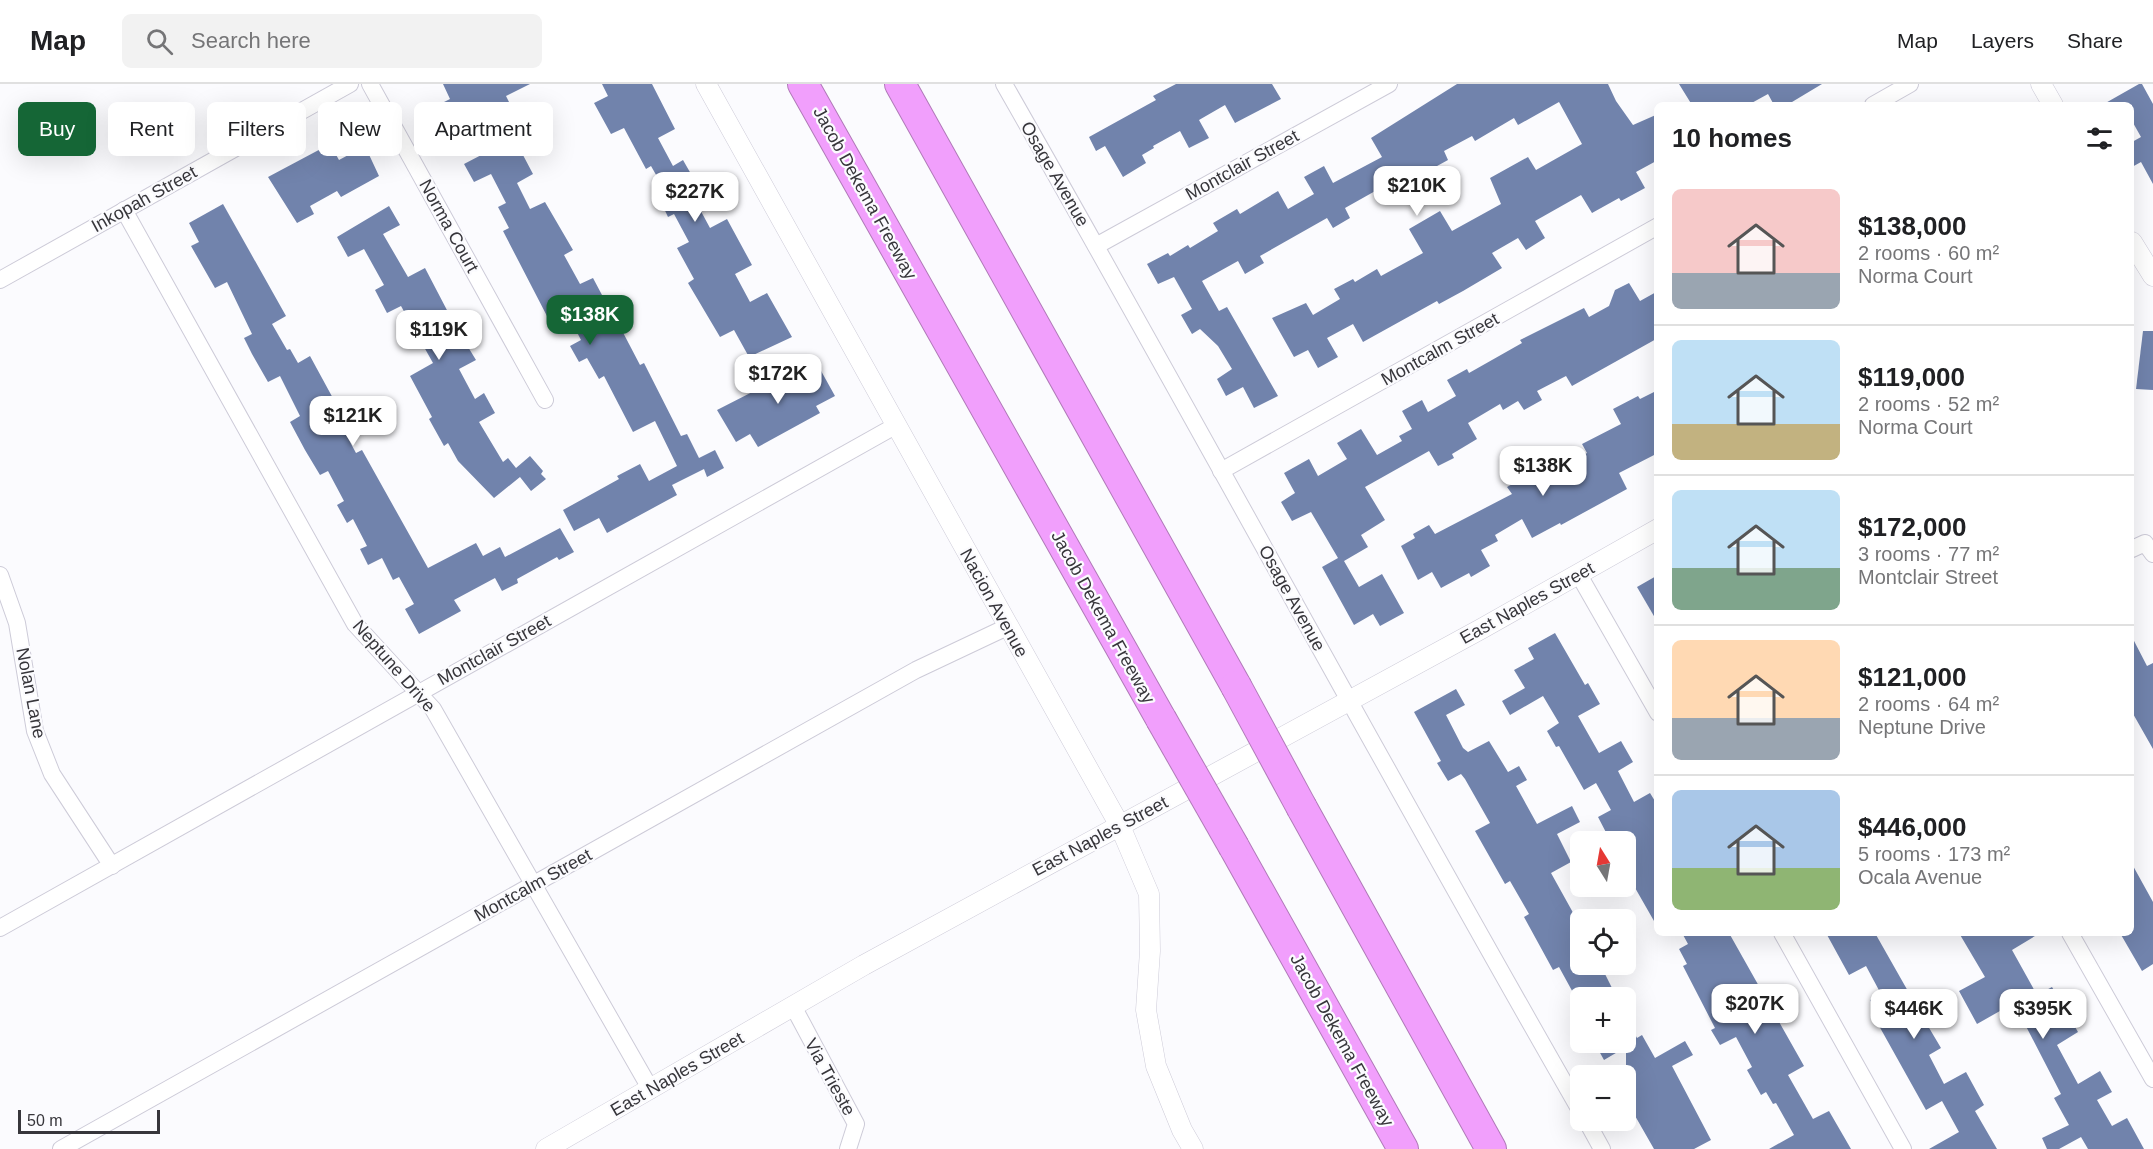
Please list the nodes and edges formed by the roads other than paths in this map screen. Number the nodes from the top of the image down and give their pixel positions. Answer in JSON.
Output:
{"nodes":[{"id":1,"x":350,"y":84,"type":"edge"},
{"id":2,"x":370,"y":84,"type":"edge"},
{"id":3,"x":706,"y":84,"type":"edge"},
{"id":4,"x":803,"y":84,"type":"edge"},
{"id":5,"x":900,"y":84,"type":"edge"},
{"id":6,"x":1004,"y":84,"type":"edge"},
{"id":7,"x":1389,"y":84,"type":"edge"},
{"id":8,"x":1910,"y":84,"type":"edge"},
{"id":9,"x":2041,"y":84,"type":"edge"},
{"id":10,"x":1878,"y":102,"type":"edge"},
{"id":11,"x":2051,"y":102,"type":"edge"},
{"id":12,"x":124,"y":210,"type":"junction"},
{"id":13,"x":1654,"y":228,"type":"edge"},
{"id":14,"x":1096,"y":246,"type":"junction"},
{"id":15,"x":2139,"y":250,"type":"edge"},
{"id":16,"x":2153,"y":276,"type":"edge"},
{"id":17,"x":0,"y":280,"type":"edge"},
{"id":18,"x":545,"y":400,"type":"dead end"},
{"id":19,"x":895,"y":426,"type":"junction"},
{"id":20,"x":1221,"y":471,"type":"junction"},
{"id":21,"x":1654,"y":531,"type":"edge"},
{"id":22,"x":2134,"y":548,"type":"edge"},
{"id":23,"x":2153,"y":554,"type":"edge"},
{"id":24,"x":0,"y":575,"type":"edge"},
{"id":25,"x":1579,"y":575,"type":"junction"},
{"id":26,"x":1007,"y":627,"type":"junction"},
{"id":27,"x":420,"y":692,"type":"junction"},
{"id":28,"x":1349,"y":700,"type":"junction"},
{"id":29,"x":1654,"y":706,"type":"edge"},
{"id":30,"x":1302,"y":808,"type":"junction"},
{"id":31,"x":1120,"y":826,"type":"junction"},
{"id":32,"x":112,"y":866,"type":"junction"},
{"id":33,"x":534,"y":884,"type":"junction"},
{"id":34,"x":0,"y":928,"type":"edge"},
{"id":35,"x":1784,"y":936,"type":"edge"},
{"id":36,"x":2072,"y":936,"type":"edge"},
{"id":37,"x":793,"y":1006,"type":"junction"},
{"id":38,"x":2153,"y":1079,"type":"edge"},
{"id":39,"x":651,"y":1090,"type":"junction"},
{"id":40,"x":1570,"y":1093,"type":"edge"},
{"id":41,"x":1592,"y":1131,"type":"edge"},
{"id":42,"x":61,"y":1149,"type":"edge"},
{"id":43,"x":546,"y":1149,"type":"edge"},
{"id":44,"x":848,"y":1149,"type":"edge"},
{"id":45,"x":1193,"y":1149,"type":"edge"},
{"id":46,"x":1403,"y":1149,"type":"edge"},
{"id":47,"x":1483,"y":1149,"type":"edge"},
{"id":48,"x":1491,"y":1149,"type":"edge"},
{"id":49,"x":1602,"y":1149,"type":"edge"},
{"id":50,"x":1903,"y":1149,"type":"edge"}],
"edges":[{"from":1,"to":12,"type":"street","name":"Inkopah Street"},
{"from":2,"to":18,"type":"street","name":"Norma Court"},
{"from":3,"to":19,"type":"street","name":"Nacion Avenue"},
{"from":4,"to":46,"type":"highway","name":"Jacob Dekema Freeway","bridge":true},
{"from":5,"to":30,"type":"highway","bridge":true},
{"from":6,"to":14,"type":"street","name":"Osage Avenue"},
{"from":7,"to":14,"type":"street","name":"Montclair Street"},
{"from":8,"to":10,"type":"street"},
{"from":9,"to":11,"type":"street"},
{"from":12,"to":17,"type":"street","name":"Inkopah Street"},
{"from":12,"to":27,"type":"street","name":"Neptune Drive"},
{"from":13,"to":20,"type":"street","name":"Montcalm Street"},
{"from":14,"to":20,"type":"street","name":"Osage Avenue"},
{"from":15,"to":16,"type":"street"},
{"from":19,"to":26,"type":"street","name":"Nacion Avenue"},
{"from":19,"to":27,"type":"street","name":"Montclair Street"},
{"from":20,"to":28,"type":"street","name":"Osage Avenue"},
{"from":21,"to":25,"type":"street","name":"East Naples Street"},
{"from":22,"to":23,"type":"street"},
{"from":24,"to":32,"type":"street","name":"Nolan Lane"},
{"from":25,"to":28,"type":"street","name":"East Naples Street"},
{"from":25,"to":29,"type":"street"},
{"from":26,"to":31,"type":"street","name":"Nacion Avenue"},
{"from":26,"to":33,"type":"street","name":"Montcalm Street"},
{"from":27,"to":32,"type":"street","name":"Montclair Street"},
{"from":27,"to":33,"type":"street","name":"Neptune Drive"},
{"from":28,"to":31,"type":"street","name":"East Naples Street"},
{"from":28,"to":40,"type":"street","name":"Osage Avenue"},
{"from":30,"to":47,"type":"highway"},
{"from":30,"to":48,"type":"highway"},
{"from":31,"to":37,"type":"street","name":"East Naples Street"},
{"from":31,"to":45,"type":"street","name":"Nacion Avenue"},
{"from":32,"to":34,"type":"street","name":"Montclair Street"},
{"from":33,"to":39,"type":"street","name":"Neptune Drive"},
{"from":33,"to":42,"type":"street","name":"Montcalm Street"},
{"from":35,"to":50,"type":"street"},
{"from":36,"to":38,"type":"street"},
{"from":37,"to":39,"type":"street","name":"East Naples Street"},
{"from":37,"to":44,"type":"street","name":"Via Trieste"},
{"from":39,"to":43,"type":"street","name":"East Naples Street"},
{"from":41,"to":49,"type":"street"}]}
